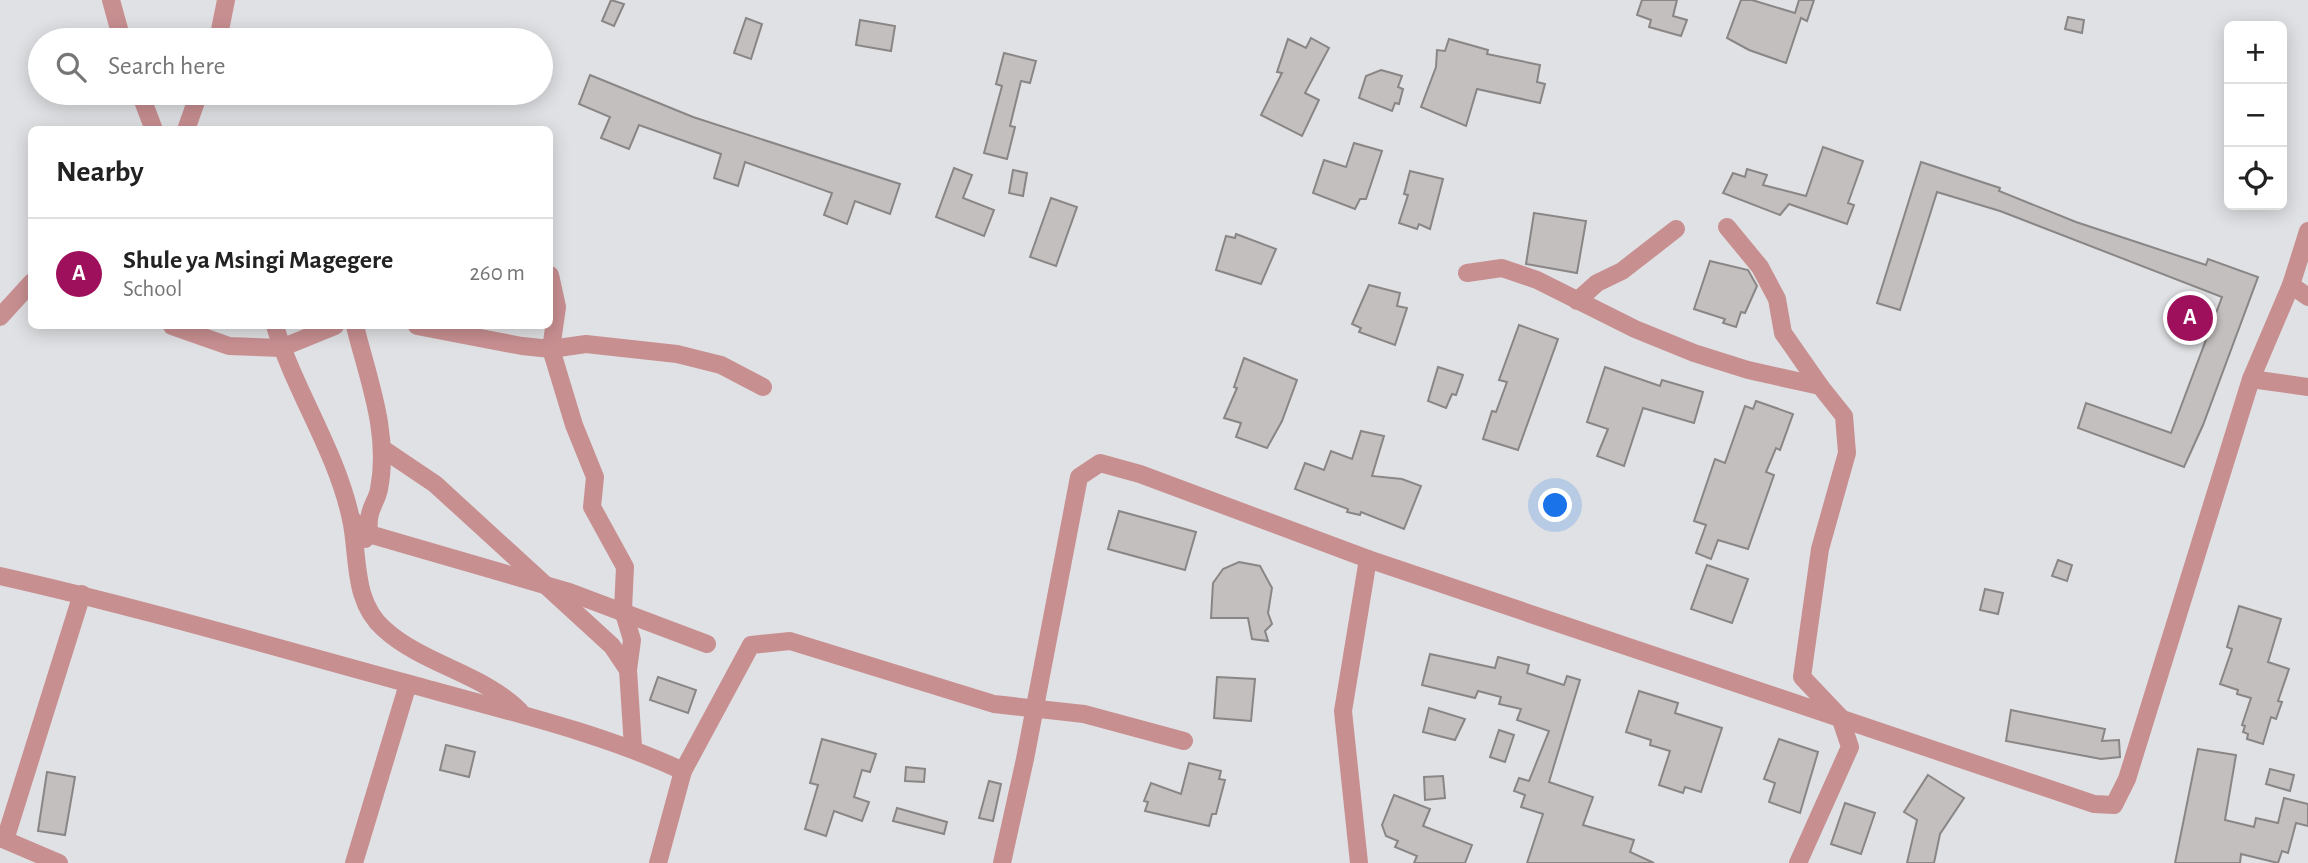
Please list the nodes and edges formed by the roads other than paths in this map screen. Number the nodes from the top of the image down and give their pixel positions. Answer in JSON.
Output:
{"nodes":[{"id":1,"x":111,"y":0,"type":"edge"},
{"id":2,"x":226,"y":0,"type":"edge"},
{"id":3,"x":119,"y":28,"type":"edge"},
{"id":4,"x":220,"y":28,"type":"edge"},
{"id":5,"x":145,"y":105,"type":"edge"},
{"id":6,"x":195,"y":105,"type":"edge"},
{"id":7,"x":152,"y":126,"type":"edge"},
{"id":8,"x":187,"y":126,"type":"edge"},
{"id":9,"x":1727,"y":227,"type":"dead end"},
{"id":10,"x":1676,"y":229,"type":"dead end"},
{"id":11,"x":2308,"y":231,"type":"edge"},
{"id":12,"x":1467,"y":273,"type":"dead end"},
{"id":13,"x":2291,"y":285,"type":"junction"},
{"id":14,"x":28,"y":286,"type":"edge"},
{"id":15,"x":553,"y":287,"type":"edge"},
{"id":16,"x":2308,"y":297,"type":"edge"},
{"id":17,"x":1577,"y":300,"type":"junction"},
{"id":18,"x":0,"y":317,"type":"edge"},
{"id":19,"x":181,"y":329,"type":"edge"},
{"id":20,"x":276,"y":329,"type":"edge"},
{"id":21,"x":328,"y":329,"type":"edge"},
{"id":22,"x":356,"y":329,"type":"edge"},
{"id":23,"x":432,"y":329,"type":"edge"},
{"id":24,"x":281,"y":348,"type":"junction"},
{"id":25,"x":551,"y":349,"type":"junction"},
{"id":26,"x":2251,"y":379,"type":"junction"},
{"id":27,"x":1820,"y":386,"type":"junction"},
{"id":28,"x":763,"y":387,"type":"dead end"},
{"id":29,"x":2308,"y":387,"type":"edge"},
{"id":30,"x":383,"y":449,"type":"junction"},
{"id":31,"x":351,"y":519,"type":"junction"},
{"id":32,"x":369,"y":534,"type":"junction"},
{"id":33,"x":355,"y":552,"type":"junction"},
{"id":34,"x":1368,"y":559,"type":"junction"},
{"id":35,"x":0,"y":576,"type":"edge"},
{"id":36,"x":540,"y":583,"type":"junction"},
{"id":37,"x":82,"y":594,"type":"junction"},
{"id":38,"x":623,"y":610,"type":"junction"},
{"id":39,"x":707,"y":644,"type":"dead end"},
{"id":40,"x":628,"y":670,"type":"junction"},
{"id":41,"x":408,"y":684,"type":"junction"},
{"id":42,"x":1036,"y":707,"type":"junction"},
{"id":43,"x":526,"y":717,"type":"junction"},
{"id":44,"x":1840,"y":717,"type":"junction"},
{"id":45,"x":1184,"y":741,"type":"dead end"},
{"id":46,"x":633,"y":747,"type":"junction"},
{"id":47,"x":683,"y":771,"type":"junction"},
{"id":48,"x":3,"y":840,"type":"edge"},
{"id":49,"x":59,"y":863,"type":"edge"},
{"id":50,"x":354,"y":863,"type":"edge"},
{"id":51,"x":658,"y":863,"type":"edge"},
{"id":52,"x":1002,"y":863,"type":"edge"},
{"id":53,"x":1359,"y":863,"type":"edge"},
{"id":54,"x":1798,"y":863,"type":"edge"}],
"edges":[{"from":1,"to":3,"type":"street"},
{"from":2,"to":4,"type":"street"},
{"from":5,"to":7,"type":"street"},
{"from":6,"to":8,"type":"street"},
{"from":9,"to":27,"type":"street"},
{"from":10,"to":17,"type":"street"},
{"from":11,"to":13,"type":"street"},
{"from":12,"to":17,"type":"street"},
{"from":13,"to":16,"type":"street"},
{"from":13,"to":26,"type":"street"},
{"from":14,"to":18,"type":"street"},
{"from":15,"to":25,"type":"street"},
{"from":17,"to":27,"type":"street"},
{"from":19,"to":24,"type":"street"},
{"from":20,"to":24,"type":"street"},
{"from":21,"to":24,"type":"street"},
{"from":22,"to":30,"type":"street"},
{"from":23,"to":25,"type":"street"},
{"from":24,"to":31,"type":"street"},
{"from":25,"to":28,"type":"street"},
{"from":25,"to":38,"type":"street"},
{"from":26,"to":29,"type":"street"},
{"from":26,"to":44,"type":"street"},
{"from":27,"to":44,"type":"street"},
{"from":30,"to":32,"type":"street"},
{"from":30,"to":36,"type":"street"},
{"from":31,"to":32,"type":"street"},
{"from":31,"to":33,"type":"street"},
{"from":32,"to":33,"type":"street"},
{"from":32,"to":36,"type":"street"},
{"from":33,"to":43,"type":"street"},
{"from":34,"to":42,"type":"street"},
{"from":34,"to":44,"type":"street"},
{"from":34,"to":53,"type":"street"},
{"from":35,"to":37,"type":"street"},
{"from":36,"to":38,"type":"street"},
{"from":36,"to":40,"type":"street"},
{"from":37,"to":41,"type":"street"},
{"from":37,"to":48,"type":"street"},
{"from":38,"to":39,"type":"street"},
{"from":38,"to":40,"type":"street"},
{"from":40,"to":46,"type":"street"},
{"from":41,"to":43,"type":"street"},
{"from":41,"to":50,"type":"street"},
{"from":42,"to":45,"type":"street"},
{"from":42,"to":47,"type":"street"},
{"from":42,"to":52,"type":"street"},
{"from":43,"to":46,"type":"street"},
{"from":44,"to":54,"type":"street"},
{"from":46,"to":47,"type":"street"},
{"from":47,"to":51,"type":"street"},
{"from":48,"to":49,"type":"street"}]}
